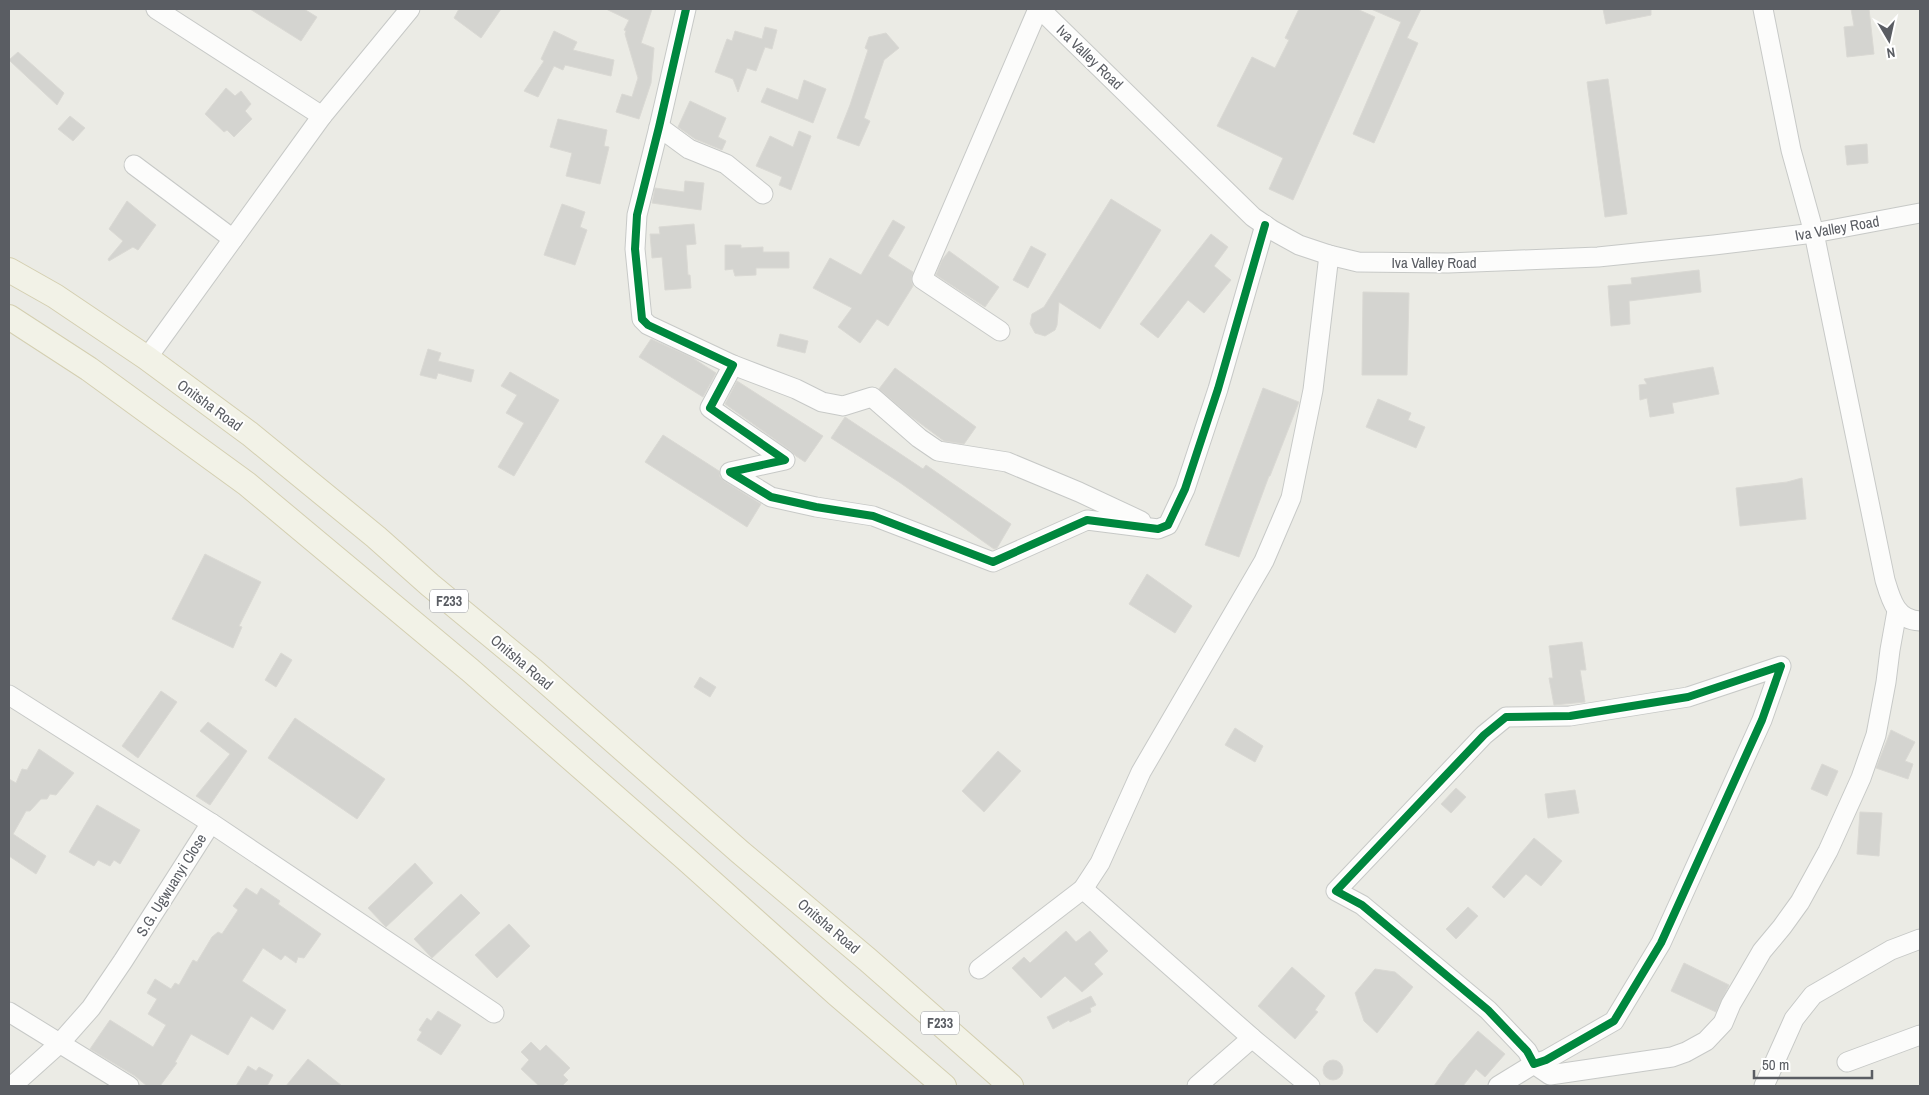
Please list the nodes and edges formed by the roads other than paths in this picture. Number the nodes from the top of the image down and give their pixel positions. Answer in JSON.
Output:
{"nodes":[{"id":1,"x":156,"y":9,"type":"edge"},
{"id":2,"x":410,"y":9,"type":"edge"},
{"id":3,"x":686,"y":9,"type":"edge"},
{"id":4,"x":1039,"y":9,"type":"edge"},
{"id":5,"x":1763,"y":9,"type":"edge"},
{"id":6,"x":322,"y":116,"type":"junction"},
{"id":7,"x":659,"y":128,"type":"junction"},
{"id":8,"x":134,"y":165,"type":"dead end"},
{"id":9,"x":763,"y":194,"type":"dead end"},
{"id":10,"x":1920,"y":213,"type":"edge"},
{"id":11,"x":1265,"y":225,"type":"junction"},
{"id":12,"x":1814,"y":233,"type":"junction"},
{"id":13,"x":233,"y":239,"type":"junction"},
{"id":14,"x":1329,"y":255,"type":"junction"},
{"id":15,"x":9,"y":270,"type":"edge"},
{"id":16,"x":9,"y":317,"type":"edge"},
{"id":17,"x":1000,"y":331,"type":"dead end"},
{"id":18,"x":147,"y":358,"type":"junction"},
{"id":19,"x":733,"y":365,"type":"junction"},
{"id":20,"x":1158,"y":529,"type":"junction"},
{"id":21,"x":1897,"y":611,"type":"junction"},
{"id":22,"x":1920,"y":621,"type":"edge"},
{"id":23,"x":9,"y":695,"type":"edge"},
{"id":24,"x":211,"y":823,"type":"junction"},
{"id":25,"x":1083,"y":889,"type":"junction"},
{"id":26,"x":1920,"y":938,"type":"edge"},
{"id":27,"x":979,"y":969,"type":"dead end"},
{"id":28,"x":9,"y":1012,"type":"edge"},
{"id":29,"x":494,"y":1012,"type":"dead end"},
{"id":30,"x":1920,"y":1035,"type":"edge"},
{"id":31,"x":1252,"y":1038,"type":"junction"},
{"id":32,"x":60,"y":1043,"type":"junction"},
{"id":33,"x":1847,"y":1062,"type":"dead end"},
{"id":34,"x":1534,"y":1064,"type":"junction"},
{"id":35,"x":12,"y":1086,"type":"edge"},
{"id":36,"x":129,"y":1086,"type":"edge"},
{"id":37,"x":944,"y":1086,"type":"edge"},
{"id":38,"x":1011,"y":1086,"type":"edge"},
{"id":39,"x":1198,"y":1086,"type":"edge"},
{"id":40,"x":1310,"y":1086,"type":"edge"},
{"id":41,"x":1498,"y":1086,"type":"edge"},
{"id":42,"x":1764,"y":1086,"type":"edge"}],
"edges":[{"from":1,"to":6,"type":"street"},
{"from":2,"to":6,"type":"street"},
{"from":3,"to":7,"type":"street"},
{"from":4,"to":11,"type":"street","name":"Iva Valley Road"},
{"from":4,"to":17,"type":"street"},
{"from":5,"to":12,"type":"street"},
{"from":6,"to":13,"type":"street"},
{"from":7,"to":9,"type":"street"},
{"from":7,"to":19,"type":"street"},
{"from":8,"to":13,"type":"street"},
{"from":10,"to":12,"type":"street","name":"Iva Valley Road"},
{"from":11,"to":14,"type":"street","name":"Iva Valley Road"},
{"from":11,"to":20,"type":"street"},
{"from":12,"to":14,"type":"street","name":"Iva Valley Road"},
{"from":12,"to":21,"type":"street"},
{"from":13,"to":18,"type":"street"},
{"from":14,"to":25,"type":"street"},
{"from":15,"to":18,"type":"main road","name":"Onitsha Road","number":"F233"},
{"from":16,"to":37,"type":"main road","number":"F233"},
{"from":18,"to":38,"type":"main road","name":"Onitsha Road","number":"F233"},
{"from":19,"to":20,"type":"street"},
{"from":19,"to":20,"type":"street"},
{"from":21,"to":22,"type":"street"},
{"from":21,"to":34,"type":"street"},
{"from":23,"to":24,"type":"street","name":"S.G. Ugwuanyi Close"},
{"from":24,"to":29,"type":"street"},
{"from":24,"to":32,"type":"street","name":"S.G. Ugwuanyi Close"},
{"from":25,"to":27,"type":"street"},
{"from":25,"to":31,"type":"street"},
{"from":26,"to":42,"type":"street"},
{"from":28,"to":32,"type":"street"},
{"from":30,"to":33,"type":"street"},
{"from":31,"to":39,"type":"street"},
{"from":31,"to":40,"type":"street"},
{"from":32,"to":35,"type":"street","name":"S.G. Ugwuanyi Close"},
{"from":32,"to":36,"type":"street"},
{"from":34,"to":34,"type":"street"},
{"from":34,"to":41,"type":"street"}]}
